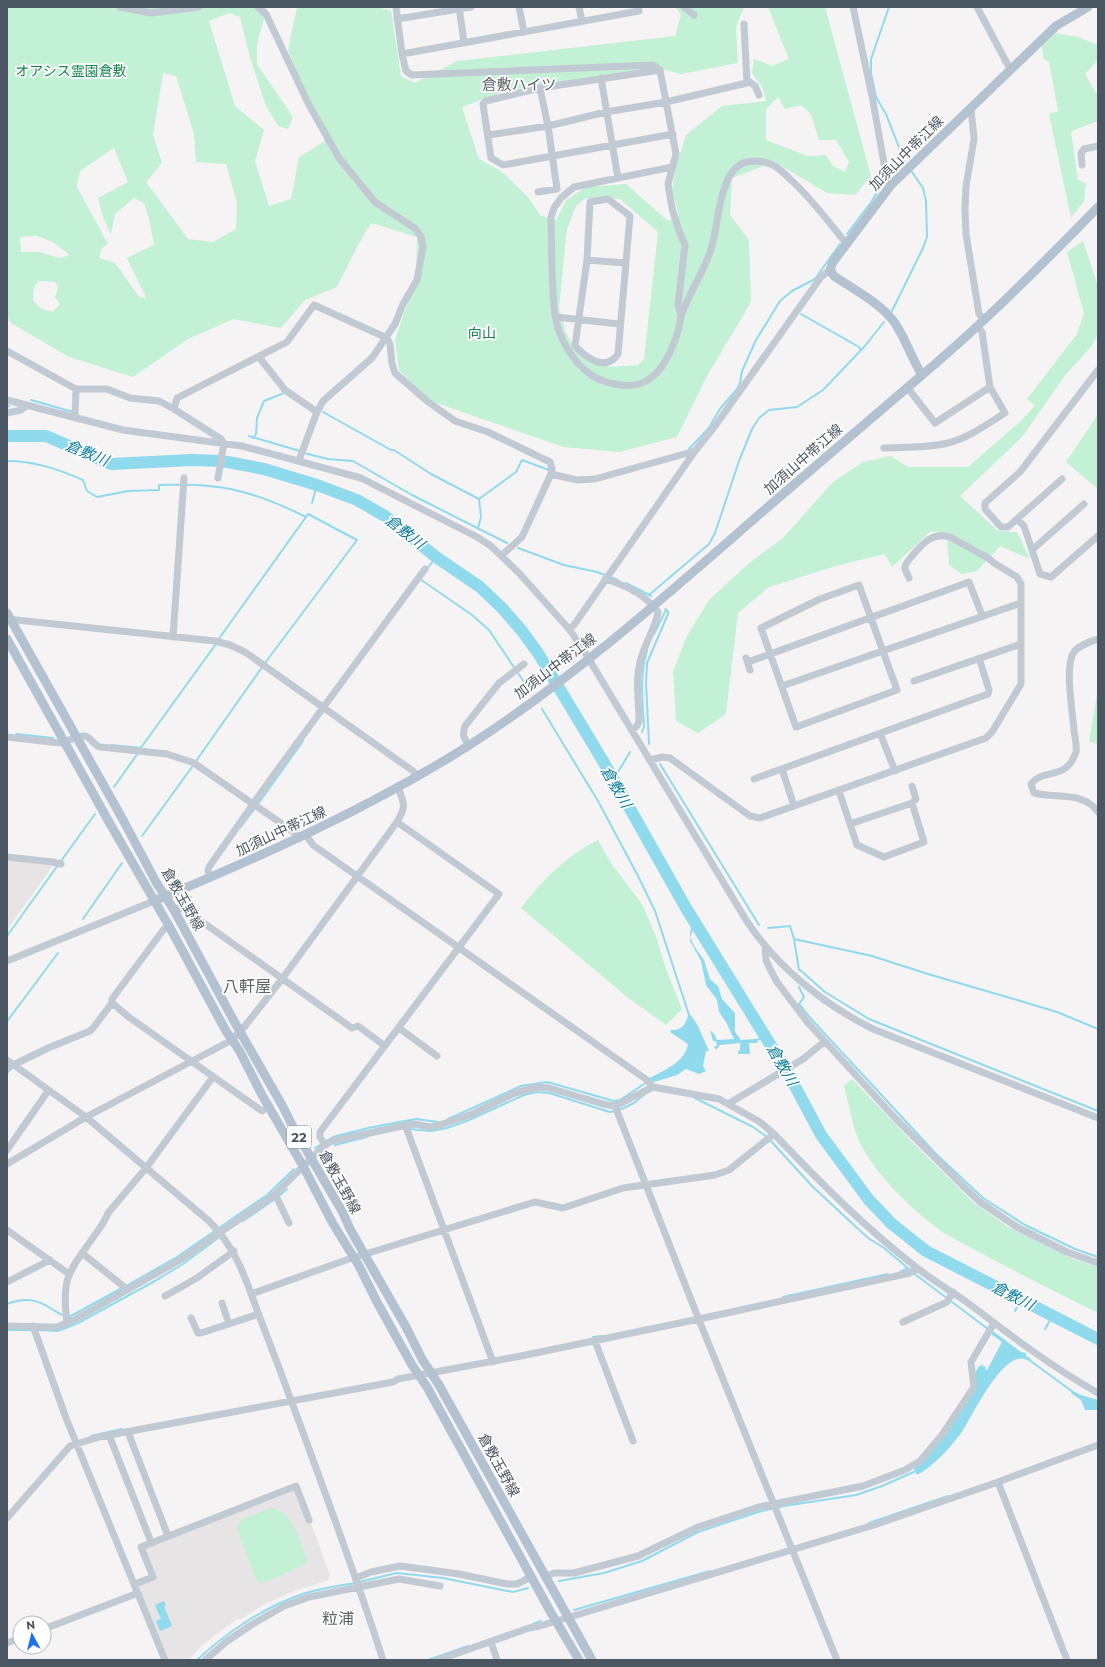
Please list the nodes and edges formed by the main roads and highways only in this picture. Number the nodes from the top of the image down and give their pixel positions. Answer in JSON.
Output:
{"nodes":[{"id":1,"x":1088,"y":7,"type":"edge"},
{"id":2,"x":1098,"y":207,"type":"edge"},
{"id":3,"x":922,"y":375,"type":"junction"},
{"id":4,"x":8,"y":617,"type":"edge"},
{"id":5,"x":7,"y":639,"type":"edge"},
{"id":6,"x":166,"y":896,"type":"junction"},
{"id":7,"x":154,"y":901,"type":"junction"},
{"id":8,"x":579,"y":1660,"type":"edge"},
{"id":9,"x":592,"y":1660,"type":"edge"}],
"edges":[{"from":1,"to":3,"type":"main road","name":"加須山中帯江線"},
{"from":2,"to":3,"type":"main road","name":"加須山中帯江線"},
{"from":3,"to":6,"type":"main road","name":"加須山中帯江線"},
{"from":4,"to":6,"type":"main road","name":"倉敷玉野線","number":"22"},
{"from":5,"to":7,"type":"main road","name":"倉敷玉野線","number":"22"},
{"from":6,"to":7,"type":"main road","name":"加須山中帯江線"},
{"from":6,"to":9,"type":"main road","name":"倉敷玉野線","number":"22"},
{"from":7,"to":8,"type":"main road","name":"倉敷玉野線","number":"22"}]}
